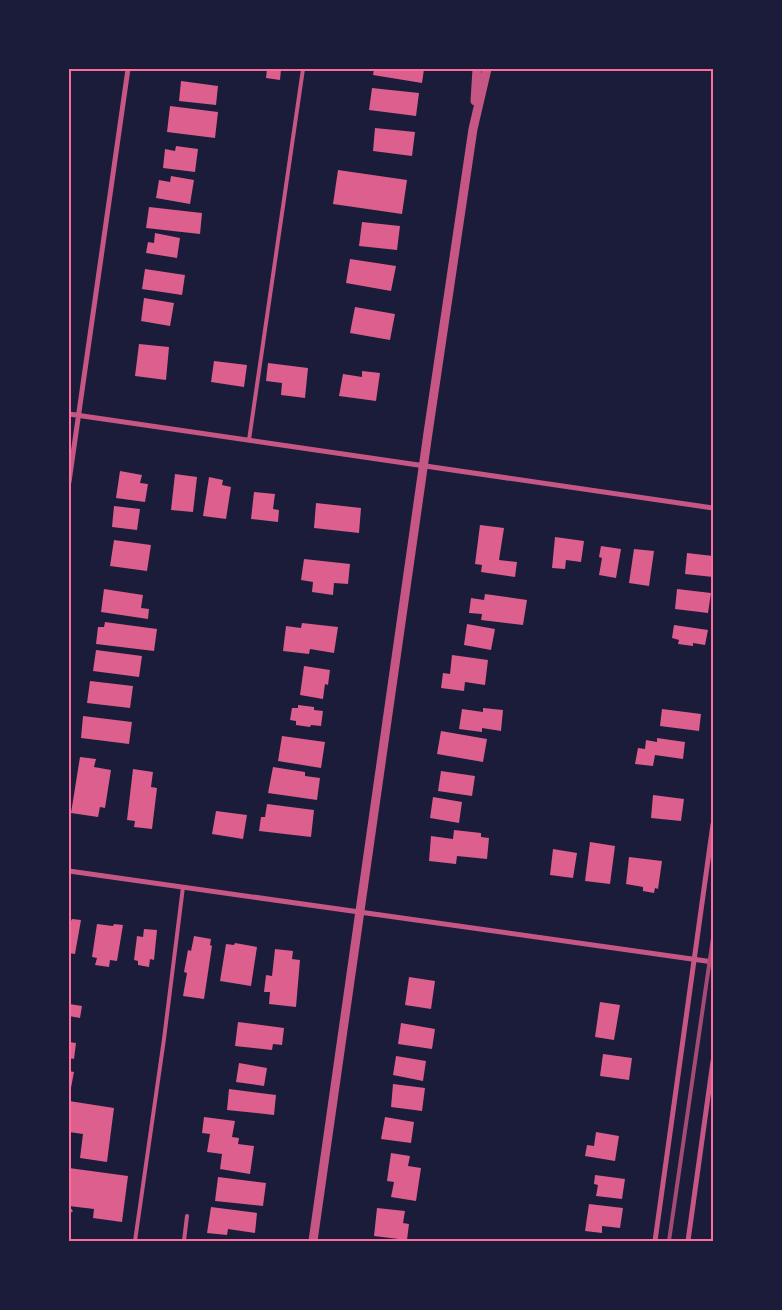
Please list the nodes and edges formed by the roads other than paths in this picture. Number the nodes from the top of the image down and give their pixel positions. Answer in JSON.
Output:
{"nodes":[{"id":1,"x":128,"y":69,"type":"edge"},
{"id":2,"x":303,"y":69,"type":"edge"},
{"id":3,"x":477,"y":69,"type":"edge"},
{"id":4,"x":486,"y":69,"type":"edge"},
{"id":5,"x":473,"y":129,"type":"junction"},
{"id":6,"x":69,"y":414,"type":"edge"},
{"id":7,"x":78,"y":416,"type":"junction"},
{"id":8,"x":249,"y":440,"type":"junction"},
{"id":9,"x":423,"y":464,"type":"junction"},
{"id":10,"x":69,"y":482,"type":"edge"},
{"id":11,"x":713,"y":508,"type":"edge"},
{"id":12,"x":713,"y":824,"type":"edge"},
{"id":13,"x":69,"y":871,"type":"edge"},
{"id":14,"x":183,"y":887,"type":"junction"},
{"id":15,"x":359,"y":911,"type":"junction"},
{"id":16,"x":695,"y":960,"type":"junction"},
{"id":17,"x":713,"y":962,"type":"edge"},
{"id":18,"x":713,"y":1061,"type":"edge"},
{"id":19,"x":187,"y":1216,"type":"dead end"},
{"id":20,"x":135,"y":1241,"type":"edge"},
{"id":21,"x":184,"y":1241,"type":"edge"},
{"id":22,"x":313,"y":1241,"type":"edge"},
{"id":23,"x":655,"y":1241,"type":"edge"},
{"id":24,"x":688,"y":1241,"type":"edge"}],
"edges":[{"from":1,"to":7,"type":"street"},
{"from":2,"to":8,"type":"lane"},
{"from":3,"to":5,"type":"street"},
{"from":4,"to":5,"type":"street"},
{"from":5,"to":9,"type":"street"},
{"from":6,"to":7,"type":"street"},
{"from":7,"to":8,"type":"street"},
{"from":7,"to":10,"type":"street"},
{"from":8,"to":9,"type":"street"},
{"from":9,"to":11,"type":"street"},
{"from":9,"to":15,"type":"street"},
{"from":12,"to":16,"type":"street"},
{"from":13,"to":14,"type":"street"},
{"from":14,"to":15,"type":"street"},
{"from":14,"to":20,"type":"lane"},
{"from":15,"to":16,"type":"street"},
{"from":15,"to":22,"type":"street"},
{"from":16,"to":17,"type":"street"},
{"from":16,"to":23,"type":"street"},
{"from":18,"to":24,"type":"street"},
{"from":19,"to":21,"type":"lane"}]}
